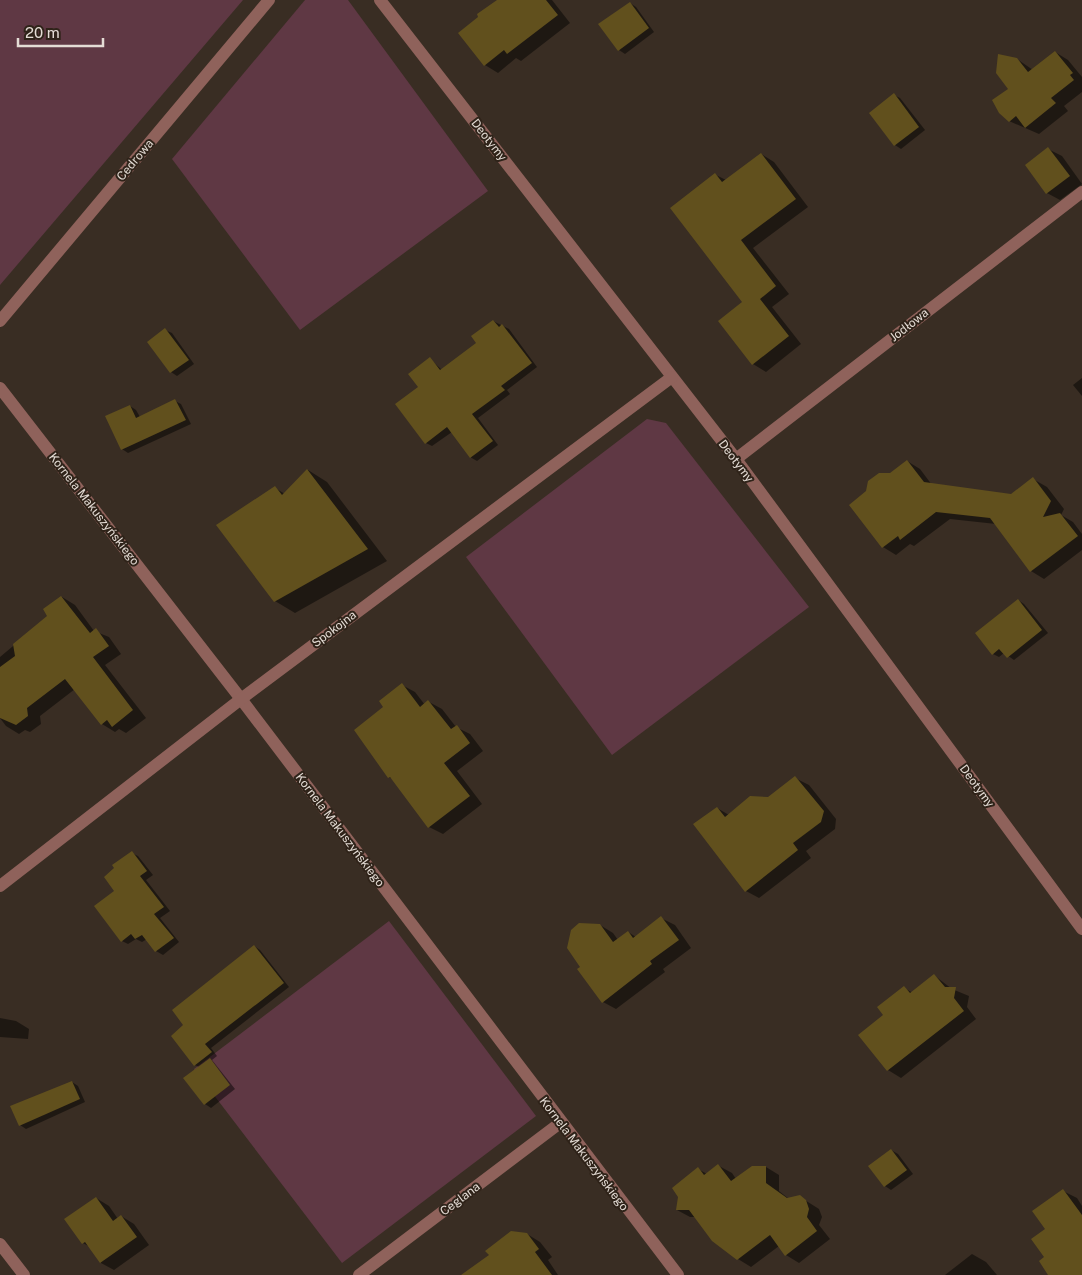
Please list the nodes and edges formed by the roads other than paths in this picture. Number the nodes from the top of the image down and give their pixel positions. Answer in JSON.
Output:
{"nodes":[{"id":1,"x":269,"y":0,"type":"edge"},
{"id":2,"x":380,"y":0,"type":"edge"},
{"id":3,"x":1082,"y":192,"type":"edge"},
{"id":4,"x":0,"y":321,"type":"edge"},
{"id":5,"x":672,"y":377,"type":"junction"},
{"id":6,"x":0,"y":388,"type":"edge"},
{"id":7,"x":736,"y":459,"type":"junction"},
{"id":8,"x":241,"y":699,"type":"junction"},
{"id":9,"x":0,"y":886,"type":"edge"},
{"id":10,"x":1082,"y":929,"type":"edge"},
{"id":11,"x":560,"y":1123,"type":"junction"},
{"id":12,"x":0,"y":1244,"type":"edge"},
{"id":13,"x":24,"y":1275,"type":"edge"},
{"id":14,"x":359,"y":1275,"type":"edge"},
{"id":15,"x":678,"y":1275,"type":"edge"}],
"edges":[{"from":1,"to":4,"type":"street","name":"Cedrowa"},
{"from":2,"to":5,"type":"street","name":"Deotymy"},
{"from":3,"to":7,"type":"street","name":"Jodłowa"},
{"from":5,"to":7,"type":"street","name":"Deotymy"},
{"from":5,"to":8,"type":"street","name":"Spokojna"},
{"from":6,"to":8,"type":"street","name":"Kornela Makuszyńskiego"},
{"from":7,"to":10,"type":"street","name":"Deotymy"},
{"from":8,"to":9,"type":"street","name":"Spokojna"},
{"from":8,"to":11,"type":"street","name":"Kornela Makuszyńskiego"},
{"from":11,"to":14,"type":"street","name":"Ceglana"},
{"from":11,"to":15,"type":"street","name":"Kornela Makuszyńskiego"},
{"from":12,"to":13,"type":"street"}]}
